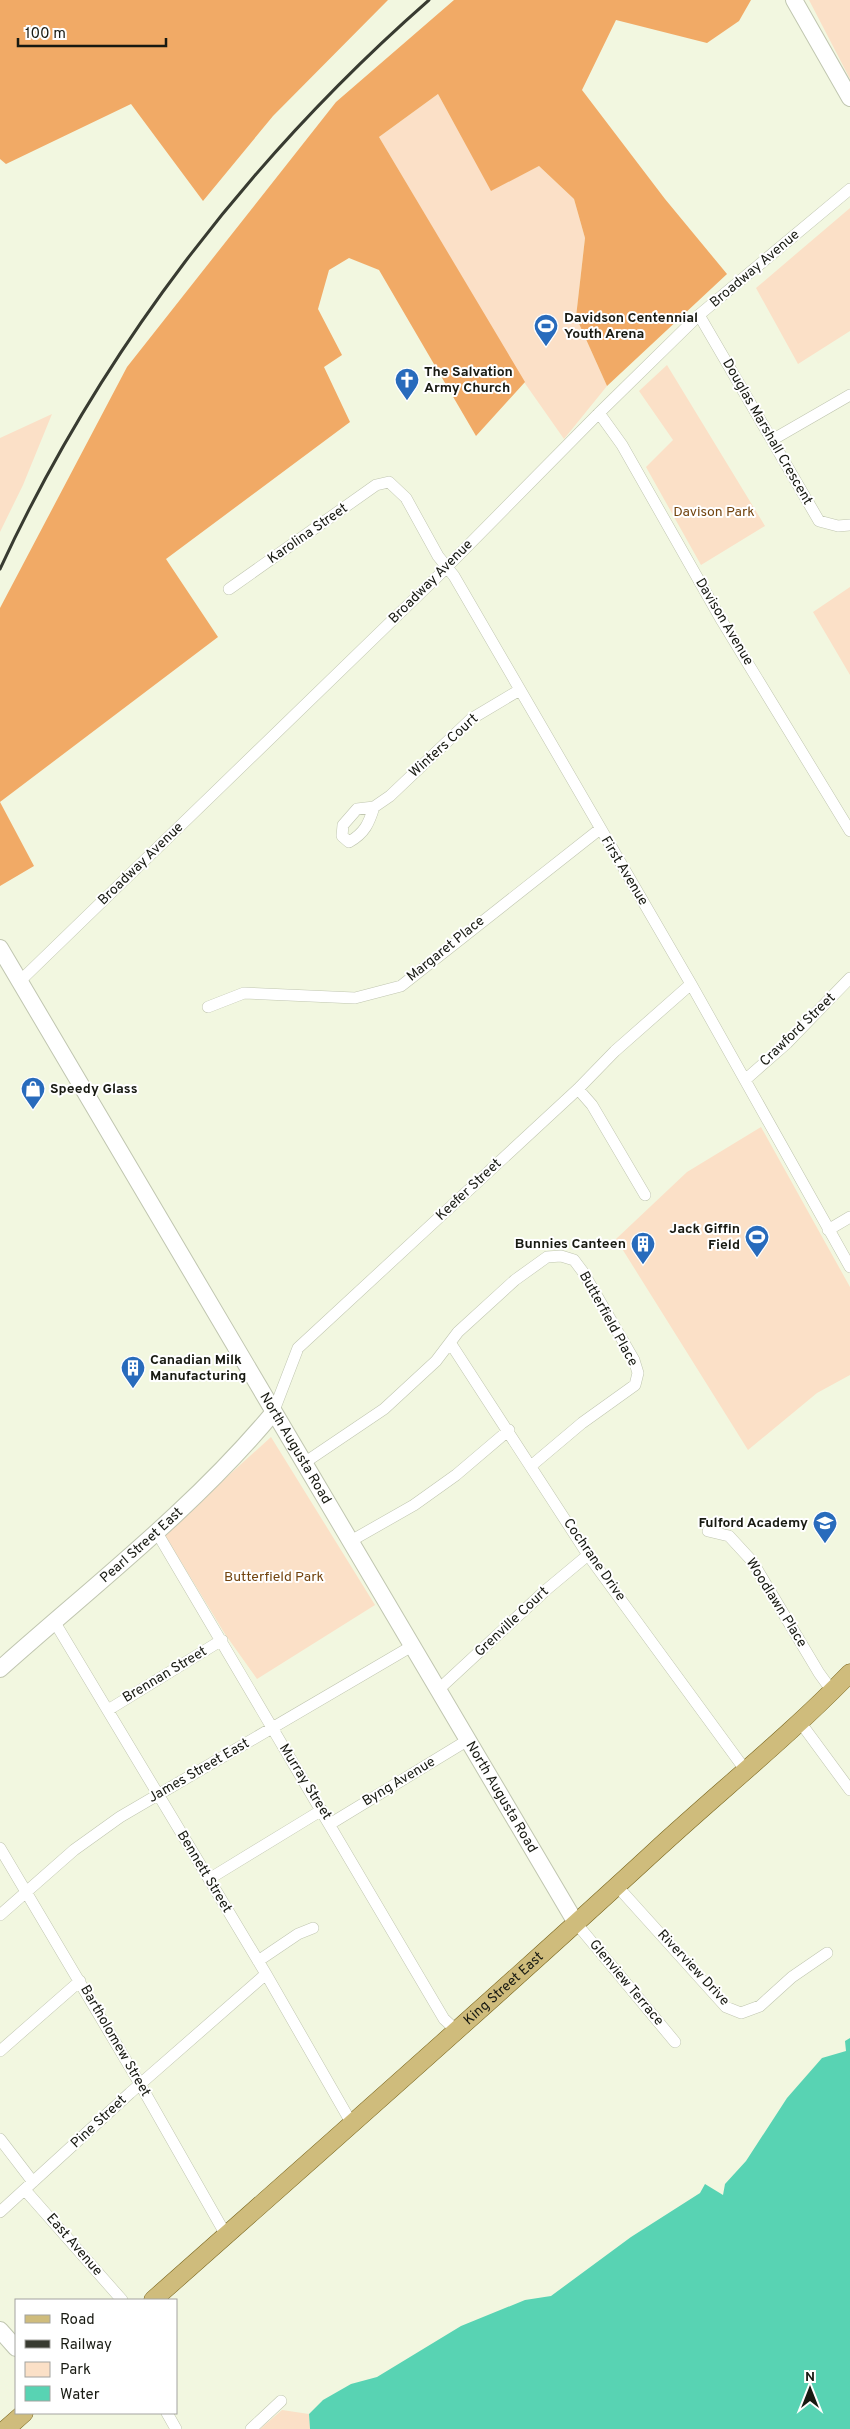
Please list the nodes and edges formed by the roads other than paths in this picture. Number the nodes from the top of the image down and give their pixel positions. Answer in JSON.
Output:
{"nodes":[{"id":1,"x":794,"y":0,"type":"edge"},
{"id":2,"x":850,"y":98,"type":"edge"},
{"id":3,"x":850,"y":189,"type":"edge"},
{"id":4,"x":699,"y":315,"type":"junction"},
{"id":5,"x":850,"y":395,"type":"edge"},
{"id":6,"x":599,"y":414,"type":"junction"},
{"id":7,"x":772,"y":440,"type":"junction"},
{"id":8,"x":388,"y":482,"type":"joint"},
{"id":9,"x":850,"y":525,"type":"edge"},
{"id":10,"x":447,"y":567,"type":"junction"},
{"id":11,"x":229,"y":589,"type":"dead end"},
{"id":12,"x":518,"y":690,"type":"junction"},
{"id":13,"x":374,"y":806,"type":"dead end"},
{"id":14,"x":600,"y":829,"type":"junction"},
{"id":15,"x":850,"y":831,"type":"edge"},
{"id":16,"x":0,"y":948,"type":"edge"},
{"id":17,"x":850,"y":978,"type":"edge"},
{"id":18,"x":19,"y":982,"type":"junction"},
{"id":19,"x":691,"y":984,"type":"junction"},
{"id":20,"x":208,"y":1008,"type":"dead end"},
{"id":21,"x":745,"y":1080,"type":"junction"},
{"id":22,"x":578,"y":1089,"type":"junction"},
{"id":23,"x":645,"y":1195,"type":"dead end"},
{"id":24,"x":850,"y":1217,"type":"edge"},
{"id":25,"x":828,"y":1230,"type":"junction"},
{"id":26,"x":850,"y":1267,"type":"edge"},
{"id":27,"x":451,"y":1344,"type":"junction"},
{"id":28,"x":273,"y":1413,"type":"junction"},
{"id":29,"x":509,"y":1430,"type":"junction"},
{"id":30,"x":304,"y":1463,"type":"junction"},
{"id":31,"x":531,"y":1466,"type":"junction"},
{"id":32,"x":708,"y":1531,"type":"dead end"},
{"id":33,"x":156,"y":1532,"type":"junction"},
{"id":34,"x":349,"y":1542,"type":"junction"},
{"id":35,"x":588,"y":1555,"type":"junction"},
{"id":36,"x":54,"y":1621,"type":"junction"},
{"id":37,"x":222,"y":1640,"type":"junction"},
{"id":38,"x":412,"y":1646,"type":"junction"},
{"id":39,"x":0,"y":1669,"type":"edge"},
{"id":40,"x":850,"y":1672,"type":"edge"},
{"id":41,"x":438,"y":1690,"type":"junction"},
{"id":42,"x":832,"y":1691,"type":"junction"},
{"id":43,"x":108,"y":1710,"type":"junction"},
{"id":44,"x":800,"y":1722,"type":"junction"},
{"id":45,"x":272,"y":1729,"type":"junction"},
{"id":46,"x":468,"y":1740,"type":"junction"},
{"id":47,"x":746,"y":1771,"type":"junction"},
{"id":48,"x":850,"y":1790,"type":"edge"},
{"id":49,"x":158,"y":1795,"type":"junction"},
{"id":50,"x":322,"y":1810,"type":"junction"},
{"id":51,"x":330,"y":1824,"type":"junction"},
{"id":52,"x":0,"y":1848,"type":"edge"},
{"id":53,"x":209,"y":1879,"type":"junction"},
{"id":54,"x":617,"y":1886,"type":"junction"},
{"id":55,"x":25,"y":1893,"type":"junction"},
{"id":56,"x":0,"y":1915,"type":"edge"},
{"id":57,"x":576,"y":1923,"type":"junction"},
{"id":58,"x":313,"y":1928,"type":"dead end"},
{"id":59,"x":827,"y":1953,"type":"dead end"},
{"id":60,"x":258,"y":1962,"type":"junction"},
{"id":61,"x":266,"y":1974,"type":"junction"},
{"id":62,"x":80,"y":1982,"type":"junction"},
{"id":63,"x":457,"y":2031,"type":"junction"},
{"id":64,"x":675,"y":2042,"type":"dead end"},
{"id":65,"x":0,"y":2051,"type":"edge"},
{"id":66,"x":140,"y":2084,"type":"junction"},
{"id":67,"x":352,"y":2124,"type":"junction"},
{"id":68,"x":0,"y":2139,"type":"edge"},
{"id":69,"x":29,"y":2186,"type":"junction"},
{"id":70,"x":0,"y":2212,"type":"edge"},
{"id":71,"x":226,"y":2235,"type":"junction"},
{"id":72,"x":121,"y":2299,"type":"edge"},
{"id":73,"x":154,"y":2299,"type":"edge"},
{"id":74,"x":0,"y":2330,"type":"edge"},
{"id":75,"x":15,"y":2347,"type":"edge"},
{"id":76,"x":281,"y":2401,"type":"dead end"},
{"id":77,"x":23,"y":2414,"type":"edge"},
{"id":78,"x":167,"y":2414,"type":"edge"},
{"id":79,"x":6,"y":2429,"type":"edge"},
{"id":80,"x":176,"y":2429,"type":"edge"},
{"id":81,"x":251,"y":2429,"type":"edge"}],
"edges":[{"from":1,"to":2,"type":"main road"},
{"from":3,"to":4,"type":"street","name":"Broadway Avenue"},
{"from":4,"to":6,"type":"street","name":"Broadway Avenue"},
{"from":4,"to":7,"type":"street","name":"Douglas Marshall Crescent"},
{"from":5,"to":7,"type":"street"},
{"from":6,"to":10,"type":"street","name":"Broadway Avenue"},
{"from":6,"to":15,"type":"street","name":"Davison Avenue"},
{"from":7,"to":9,"type":"street","name":"Douglas Marshall Crescent"},
{"from":8,"to":10,"type":"street","name":"First Avenue"},
{"from":8,"to":11,"type":"street","name":"Karolina Street"},
{"from":10,"to":12,"type":"street","name":"First Avenue"},
{"from":10,"to":18,"type":"street","name":"Broadway Avenue"},
{"from":12,"to":13,"type":"street","name":"Winters Court"},
{"from":12,"to":14,"type":"street","name":"First Avenue"},
{"from":14,"to":19,"type":"street","name":"First Avenue"},
{"from":14,"to":20,"type":"street","name":"Margaret Place"},
{"from":16,"to":18,"type":"main road","name":"North Augusta Road"},
{"from":17,"to":21,"type":"street","name":"Crawford Street"},
{"from":18,"to":28,"type":"main road","name":"North Augusta Road"},
{"from":19,"to":21,"type":"street","name":"First Avenue"},
{"from":19,"to":22,"type":"street","name":"Keefer Street"},
{"from":21,"to":25,"type":"street","name":"First Avenue"},
{"from":22,"to":23,"type":"street"},
{"from":22,"to":28,"type":"street","name":"Keefer Street"},
{"from":24,"to":25,"type":"street"},
{"from":25,"to":26,"type":"street","name":"First Avenue"},
{"from":27,"to":29,"type":"street","name":"Cochrane Drive"},
{"from":27,"to":30,"type":"street","name":"Butterfield Place"},
{"from":27,"to":31,"type":"street","name":"Butterfield Place"},
{"from":28,"to":30,"type":"main road","name":"North Augusta Road"},
{"from":28,"to":33,"type":"main road","name":"Pearl Street East"},
{"from":29,"to":31,"type":"street","name":"Cochrane Drive"},
{"from":29,"to":34,"type":"street"},
{"from":30,"to":34,"type":"main road","name":"North Augusta Road"},
{"from":31,"to":35,"type":"street","name":"Cochrane Drive"},
{"from":32,"to":42,"type":"street","name":"Woodlawn Place"},
{"from":33,"to":36,"type":"main road","name":"Pearl Street East"},
{"from":33,"to":37,"type":"street","name":"Murray Street"},
{"from":34,"to":38,"type":"main road","name":"North Augusta Road"},
{"from":35,"to":41,"type":"street","name":"Grenville Court"},
{"from":35,"to":47,"type":"street","name":"Cochrane Drive"},
{"from":36,"to":39,"type":"main road","name":"Pearl Street East"},
{"from":36,"to":43,"type":"street","name":"Bennett Street"},
{"from":37,"to":43,"type":"street","name":"Brennan Street"},
{"from":37,"to":45,"type":"street","name":"Murray Street"},
{"from":38,"to":41,"type":"main road","name":"North Augusta Road"},
{"from":38,"to":45,"type":"street","name":"James Street East"},
{"from":40,"to":42,"type":"main road","name":"King Street East"},
{"from":41,"to":46,"type":"main road","name":"North Augusta Road"},
{"from":42,"to":44,"type":"main road","name":"King Street East"},
{"from":43,"to":49,"type":"street","name":"Bennett Street"},
{"from":44,"to":47,"type":"main road","name":"King Street East"},
{"from":44,"to":48,"type":"street"},
{"from":45,"to":49,"type":"street","name":"James Street East"},
{"from":45,"to":50,"type":"street","name":"Murray Street"},
{"from":46,"to":51,"type":"street","name":"Byng Avenue"},
{"from":46,"to":57,"type":"main road","name":"North Augusta Road"},
{"from":47,"to":54,"type":"main road","name":"King Street East"},
{"from":49,"to":53,"type":"street","name":"Bennett Street"},
{"from":49,"to":55,"type":"street","name":"James Street East"},
{"from":50,"to":51,"type":"street","name":"Murray Street"},
{"from":50,"to":53,"type":"street"},
{"from":51,"to":63,"type":"street","name":"Murray Street"},
{"from":52,"to":55,"type":"street","name":"Bartholomew Street"},
{"from":53,"to":60,"type":"street","name":"Bennett Street"},
{"from":54,"to":57,"type":"main road","name":"King Street East"},
{"from":54,"to":59,"type":"street","name":"Riverview Drive"},
{"from":55,"to":56,"type":"street","name":"James Street East"},
{"from":55,"to":62,"type":"street","name":"Bartholomew Street"},
{"from":57,"to":63,"type":"main road","name":"King Street East"},
{"from":57,"to":64,"type":"street","name":"Glenview Terrace"},
{"from":58,"to":60,"type":"street"},
{"from":60,"to":61,"type":"street","name":"Bennett Street"},
{"from":61,"to":66,"type":"street","name":"Pine Street"},
{"from":61,"to":67,"type":"street","name":"Bennett Street"},
{"from":62,"to":65,"type":"street"},
{"from":62,"to":66,"type":"street","name":"Bartholomew Street"},
{"from":63,"to":67,"type":"main road","name":"King Street East"},
{"from":66,"to":69,"type":"street","name":"Pine Street"},
{"from":66,"to":71,"type":"street","name":"Bartholomew Street"},
{"from":67,"to":71,"type":"main road","name":"King Street East"},
{"from":68,"to":69,"type":"street","name":"East Avenue"},
{"from":69,"to":70,"type":"street","name":"Pine Street"},
{"from":69,"to":72,"type":"street","name":"East Avenue"},
{"from":71,"to":73,"type":"main road","name":"King Street East"},
{"from":74,"to":75,"type":"main road"},
{"from":76,"to":81,"type":"street"},
{"from":77,"to":79,"type":"main road"},
{"from":78,"to":80,"type":"street"}]}
